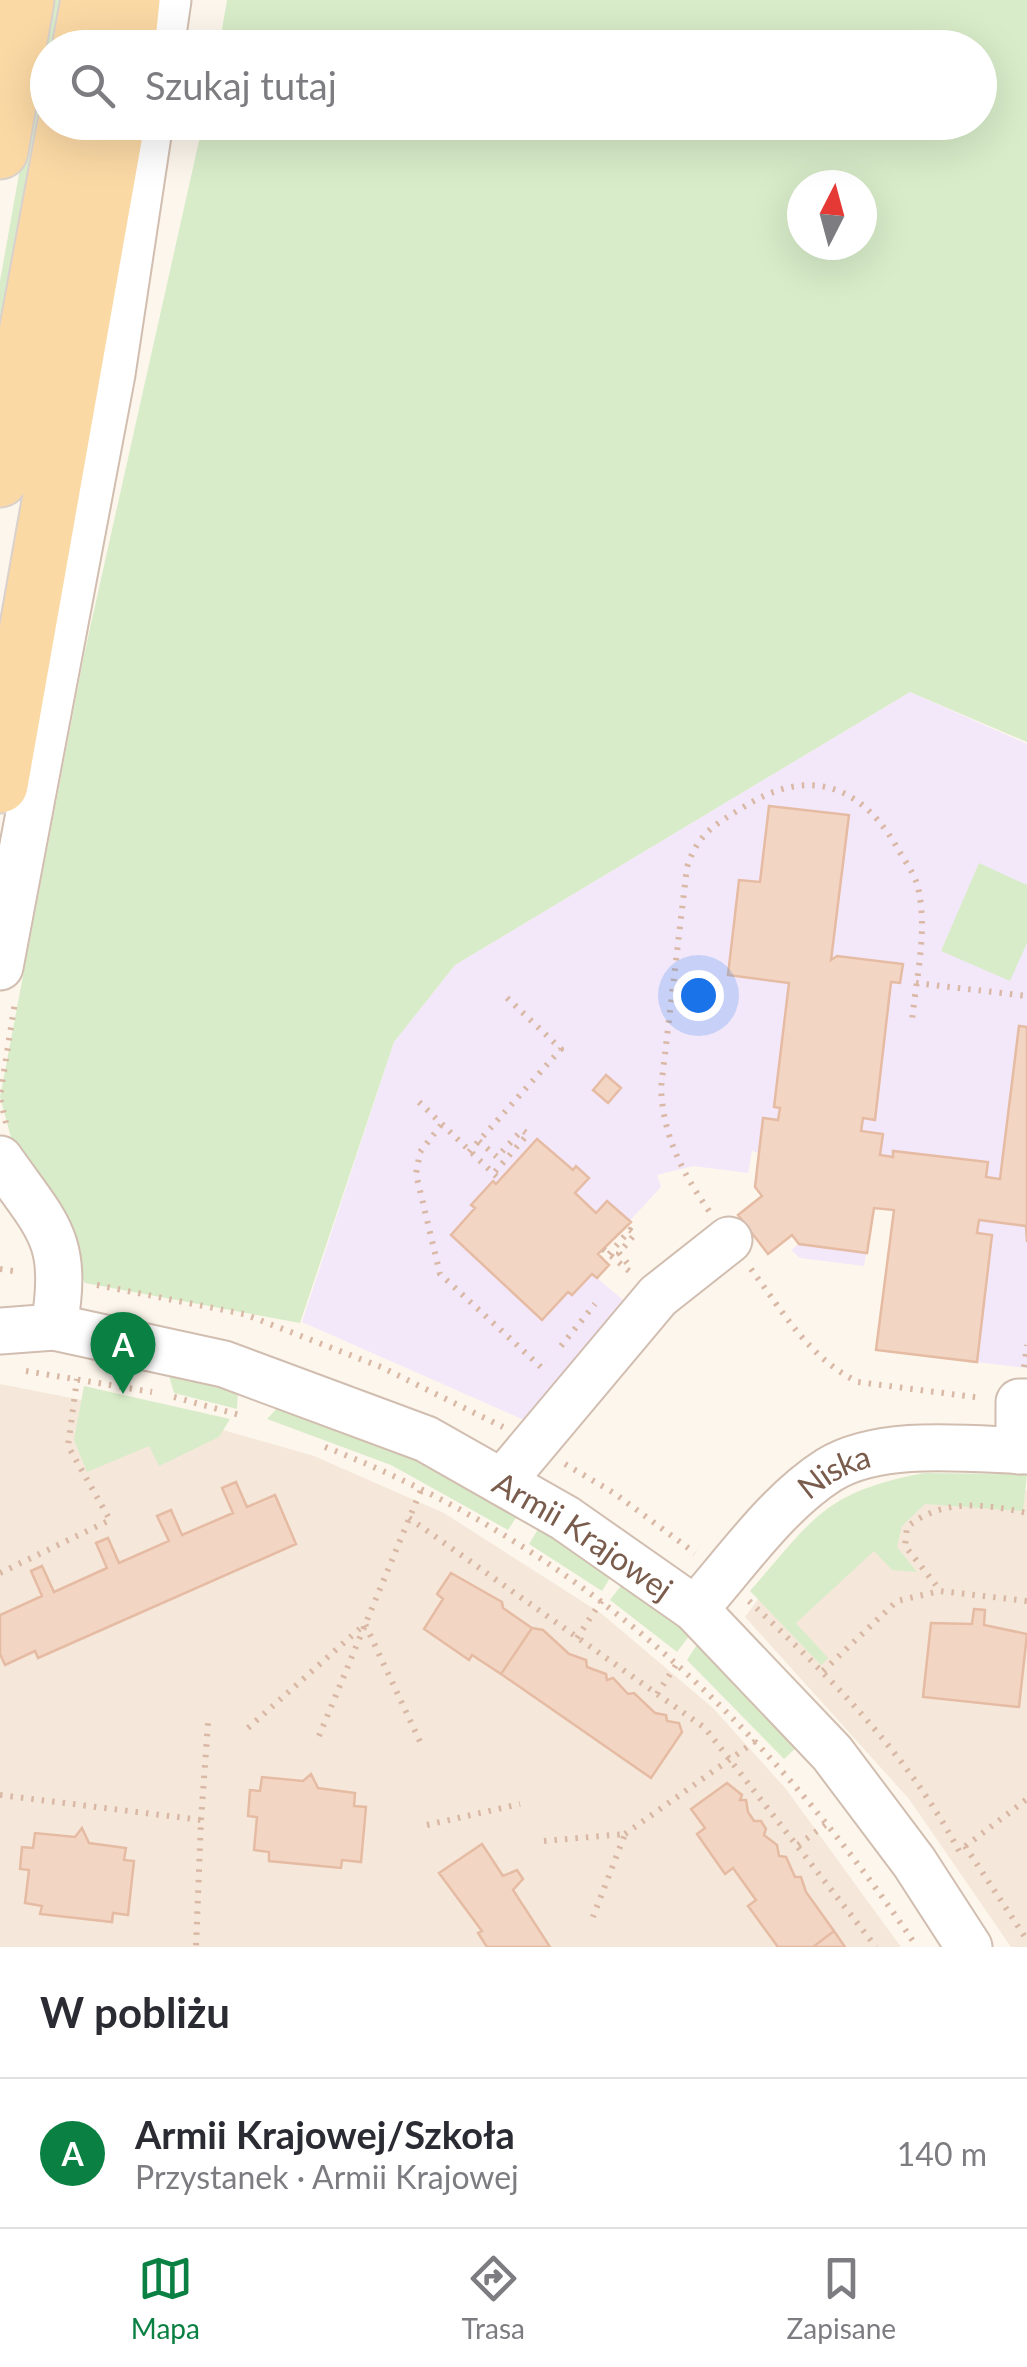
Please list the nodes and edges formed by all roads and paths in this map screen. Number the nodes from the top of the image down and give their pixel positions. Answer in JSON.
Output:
{"nodes":[{"id":1,"x":26,"y":0,"type":"edge"},
{"id":2,"x":89,"y":0,"type":"edge"},
{"id":3,"x":132,"y":0,"type":"edge"},
{"id":4,"x":168,"y":0,"type":"edge"},
{"id":5,"x":83,"y":30,"type":"edge"},
{"id":6,"x":129,"y":30,"type":"edge"},
{"id":7,"x":164,"y":30,"type":"edge"},
{"id":8,"x":63,"y":140,"type":"edge"},
{"id":9,"x":114,"y":140,"type":"edge"},
{"id":10,"x":147,"y":140,"type":"edge"},
{"id":11,"x":0,"y":151,"type":"edge"},
{"id":12,"x":0,"y":479,"type":"edge"},
{"id":13,"x":0,"y":785,"type":"edge"},
{"id":14,"x":0,"y":967,"type":"edge"},
{"id":15,"x":916,"y":983,"type":"junction"},
{"id":16,"x":503,"y":994,"type":"dead end"},
{"id":17,"x":1027,"y":996,"type":"edge"},
{"id":18,"x":912,"y":1021,"type":"dead end"},
{"id":19,"x":419,"y":1102,"type":"dead end"},
{"id":20,"x":442,"y":1125,"type":"junction"},
{"id":21,"x":479,"y":1141,"type":"junction"},
{"id":22,"x":468,"y":1152,"type":"junction"},
{"id":23,"x":0,"y":1160,"type":"edge"},
{"id":24,"x":728,"y":1240,"type":"junction"},
{"id":25,"x":623,"y":1266,"type":"dead end"},
{"id":26,"x":635,"y":1276,"type":"dead end"},
{"id":27,"x":0,"y":1302,"type":"edge"},
{"id":28,"x":594,"y":1304,"type":"dead end"},
{"id":29,"x":54,"y":1327,"type":"junction"},
{"id":30,"x":1027,"y":1345,"type":"edge"},
{"id":31,"x":10,"y":1350,"type":"edge"},
{"id":32,"x":77,"y":1379,"type":"junction"},
{"id":33,"x":1023,"y":1390,"type":"edge"},
{"id":34,"x":249,"y":1418,"type":"dead end"},
{"id":35,"x":318,"y":1444,"type":"dead end"},
{"id":36,"x":1023,"y":1451,"type":"edge"},
{"id":37,"x":502,"y":1482,"type":"junction"},
{"id":38,"x":421,"y":1490,"type":"junction"},
{"id":39,"x":1027,"y":1513,"type":"edge"},
{"id":40,"x":409,"y":1518,"type":"junction"},
{"id":41,"x":0,"y":1573,"type":"edge"},
{"id":42,"x":936,"y":1585,"type":"dead end"},
{"id":43,"x":742,"y":1594,"type":"dead end"},
{"id":44,"x":602,"y":1600,"type":"junction"},
{"id":45,"x":1027,"y":1600,"type":"edge"},
{"id":46,"x":695,"y":1608,"type":"junction"},
{"id":47,"x":365,"y":1624,"type":"junction"},
{"id":48,"x":577,"y":1638,"type":"junction"},
{"id":49,"x":678,"y":1662,"type":"junction"},
{"id":50,"x":824,"y":1671,"type":"junction"},
{"id":51,"x":657,"y":1694,"type":"junction"},
{"id":52,"x":208,"y":1723,"type":"dead end"},
{"id":53,"x":248,"y":1728,"type":"dead end"},
{"id":54,"x":319,"y":1736,"type":"dead end"},
{"id":55,"x":757,"y":1740,"type":"junction"},
{"id":56,"x":423,"y":1748,"type":"dead end"},
{"id":57,"x":731,"y":1758,"type":"junction"},
{"id":58,"x":0,"y":1795,"type":"edge"},
{"id":59,"x":1027,"y":1799,"type":"edge"},
{"id":60,"x":520,"y":1804,"type":"dead end"},
{"id":61,"x":201,"y":1820,"type":"junction"},
{"id":62,"x":829,"y":1822,"type":"junction"},
{"id":63,"x":426,"y":1826,"type":"dead end"},
{"id":64,"x":625,"y":1834,"type":"junction"},
{"id":65,"x":544,"y":1840,"type":"dead end"},
{"id":66,"x":798,"y":1845,"type":"junction"},
{"id":67,"x":965,"y":1846,"type":"junction"},
{"id":68,"x":593,"y":1917,"type":"dead end"},
{"id":69,"x":1027,"y":1940,"type":"edge"},
{"id":70,"x":915,"y":1946,"type":"edge"},
{"id":71,"x":196,"y":1947,"type":"edge"},
{"id":72,"x":876,"y":1947,"type":"edge"},
{"id":73,"x":970,"y":1947,"type":"edge"}],
"edges":[{"from":1,"to":11,"type":"main road"},
{"from":2,"to":5,"type":"main road"},
{"from":3,"to":6,"type":"main road"},
{"from":4,"to":7,"type":"street"},
{"from":8,"to":12,"type":"main road"},
{"from":9,"to":13,"type":"main road"},
{"from":10,"to":14,"type":"street"},
{"from":15,"to":17,"type":"path"},
{"from":15,"to":18,"type":"path"},
{"from":15,"to":24,"type":"path"},
{"from":16,"to":21,"type":"path"},
{"from":19,"to":20,"type":"path"},
{"from":20,"to":22,"type":"path"},
{"from":20,"to":28,"type":"path"},
{"from":21,"to":22,"type":"path"},
{"from":21,"to":22,"type":"path"},
{"from":23,"to":29,"type":"street"},
{"from":24,"to":33,"type":"path"},
{"from":24,"to":37,"type":"street"},
{"from":25,"to":26,"type":"path"},
{"from":27,"to":29,"type":"street","name":"Armii Krajowej"},
{"from":29,"to":31,"type":"street","name":"Armii Krajowej"},
{"from":29,"to":37,"type":"street","name":"Armii Krajowej"},
{"from":30,"to":33,"type":"path"},
{"from":31,"to":32,"type":"path"},
{"from":32,"to":34,"type":"path"},
{"from":32,"to":41,"type":"path"},
{"from":33,"to":36,"type":"street"},
{"from":35,"to":38,"type":"path"},
{"from":36,"to":46,"type":"street","name":"Niska"},
{"from":37,"to":46,"type":"street","name":"Armii Krajowej"},
{"from":38,"to":40,"type":"path"},
{"from":38,"to":44,"type":"path"},
{"from":39,"to":42,"type":"path"},
{"from":40,"to":47,"type":"path"},
{"from":40,"to":48,"type":"path"},
{"from":43,"to":50,"type":"path"},
{"from":44,"to":48,"type":"path"},
{"from":44,"to":49,"type":"path"},
{"from":45,"to":50,"type":"path"},
{"from":46,"to":73,"type":"street","name":"Armii Krajowej"},
{"from":47,"to":53,"type":"path"},
{"from":47,"to":54,"type":"path"},
{"from":47,"to":56,"type":"path"},
{"from":48,"to":51,"type":"path"},
{"from":49,"to":51,"type":"path"},
{"from":49,"to":55,"type":"path"},
{"from":50,"to":67,"type":"path"},
{"from":51,"to":57,"type":"path"},
{"from":52,"to":61,"type":"path"},
{"from":55,"to":57,"type":"path"},
{"from":55,"to":62,"type":"path"},
{"from":57,"to":64,"type":"path"},
{"from":57,"to":66,"type":"path"},
{"from":58,"to":61,"type":"path"},
{"from":59,"to":67,"type":"path"},
{"from":60,"to":63,"type":"path"},
{"from":61,"to":71,"type":"path"},
{"from":62,"to":66,"type":"path"},
{"from":62,"to":70,"type":"path"},
{"from":64,"to":65,"type":"path"},
{"from":64,"to":68,"type":"path"},
{"from":66,"to":72,"type":"path"},
{"from":67,"to":69,"type":"path"}]}
